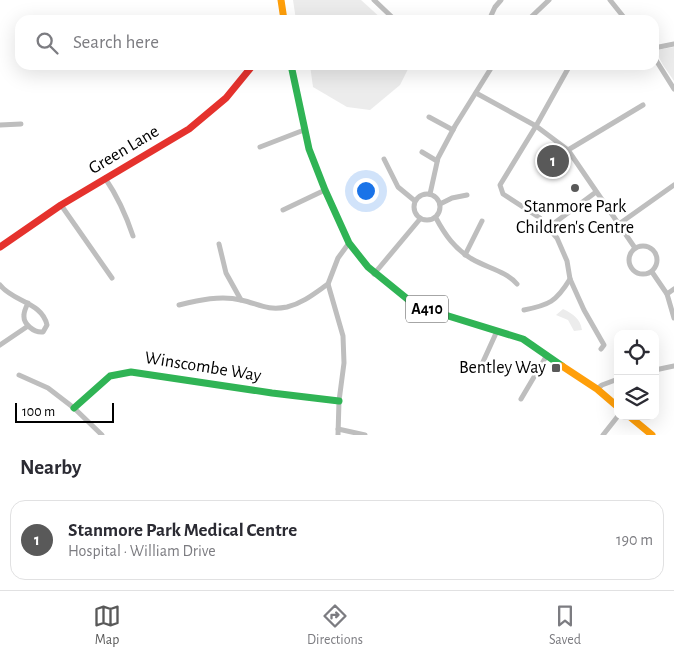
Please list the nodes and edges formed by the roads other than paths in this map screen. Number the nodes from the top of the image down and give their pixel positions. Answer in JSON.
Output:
{"nodes":[{"id":1,"x":281,"y":0,"type":"edge"},
{"id":2,"x":374,"y":0,"type":"edge"},
{"id":3,"x":501,"y":0,"type":"edge"},
{"id":4,"x":548,"y":0,"type":"edge"},
{"id":5,"x":610,"y":0,"type":"edge"},
{"id":6,"x":283,"y":15,"type":"edge"},
{"id":7,"x":390,"y":15,"type":"edge"},
{"id":8,"x":491,"y":15,"type":"edge"},
{"id":9,"x":533,"y":15,"type":"edge"},
{"id":10,"x":622,"y":15,"type":"edge"},
{"id":11,"x":674,"y":44,"type":"edge"},
{"id":12,"x":659,"y":47,"type":"edge"},
{"id":13,"x":659,"y":65,"type":"edge"},
{"id":14,"x":249,"y":70,"type":"edge"},
{"id":15,"x":291,"y":70,"type":"edge"},
{"id":16,"x":490,"y":70,"type":"edge"},
{"id":17,"x":567,"y":70,"type":"edge"},
{"id":18,"x":674,"y":89,"type":"edge"},
{"id":19,"x":476,"y":93,"type":"junction"},
{"id":20,"x":643,"y":105,"type":"dead end"},
{"id":21,"x":429,"y":116,"type":"dead end"},
{"id":22,"x":0,"y":124,"type":"edge"},
{"id":23,"x":21,"y":124,"type":"dead end"},
{"id":24,"x":536,"y":126,"type":"junction"},
{"id":25,"x":304,"y":130,"type":"junction"},
{"id":26,"x":453,"y":130,"type":"junction"},
{"id":27,"x":260,"y":147,"type":"dead end"},
{"id":28,"x":568,"y":150,"type":"junction"},
{"id":29,"x":422,"y":152,"type":"dead end"},
{"id":30,"x":384,"y":159,"type":"dead end"},
{"id":31,"x":437,"y":161,"type":"junction"},
{"id":32,"x":105,"y":178,"type":"junction"},
{"id":33,"x":674,"y":185,"type":"edge"},
{"id":34,"x":325,"y":190,"type":"junction"},
{"id":35,"x":596,"y":192,"type":"junction"},
{"id":36,"x":430,"y":194,"type":"junction"},
{"id":37,"x":467,"y":195,"type":"dead end"},
{"id":38,"x":416,"y":201,"type":"junction"},
{"id":39,"x":440,"y":204,"type":"junction"},
{"id":40,"x":61,"y":206,"type":"junction"},
{"id":41,"x":283,"y":210,"type":"dead end"},
{"id":42,"x":436,"y":218,"type":"junction"},
{"id":43,"x":540,"y":218,"type":"dead end"},
{"id":44,"x":420,"y":219,"type":"junction"},
{"id":45,"x":482,"y":221,"type":"dead end"},
{"id":46,"x":619,"y":224,"type":"junction"},
{"id":47,"x":132,"y":236,"type":"dead end"},
{"id":48,"x":219,"y":244,"type":"dead end"},
{"id":49,"x":350,"y":244,"type":"junction"},
{"id":50,"x":0,"y":247,"type":"edge"},
{"id":51,"x":635,"y":248,"type":"junction"},
{"id":52,"x":466,"y":255,"type":"junction"},
{"id":53,"x":652,"y":272,"type":"junction"},
{"id":54,"x":374,"y":274,"type":"junction"},
{"id":55,"x":112,"y":278,"type":"dead end"},
{"id":56,"x":570,"y":280,"type":"junction"},
{"id":57,"x":328,"y":284,"type":"junction"},
{"id":58,"x":517,"y":284,"type":"dead end"},
{"id":59,"x":0,"y":285,"type":"edge"},
{"id":60,"x":674,"y":289,"type":"edge"},
{"id":61,"x":667,"y":294,"type":"junction"},
{"id":62,"x":241,"y":300,"type":"junction"},
{"id":63,"x":28,"y":303,"type":"junction"},
{"id":64,"x":179,"y":305,"type":"dead end"},
{"id":65,"x":524,"y":310,"type":"dead end"},
{"id":66,"x":674,"y":318,"type":"edge"},
{"id":67,"x":28,"y":326,"type":"junction"},
{"id":68,"x":497,"y":331,"type":"junction"},
{"id":69,"x":0,"y":345,"type":"edge"},
{"id":70,"x":601,"y":349,"type":"dead end"},
{"id":71,"x":547,"y":355,"type":"junction"},
{"id":72,"x":482,"y":364,"type":"dead end"},
{"id":73,"x":674,"y":366,"type":"edge"},
{"id":74,"x":659,"y":369,"type":"edge"},
{"id":75,"x":18,"y":375,"type":"dead end"},
{"id":76,"x":614,"y":380,"type":"edge"},
{"id":77,"x":596,"y":390,"type":"junction"},
{"id":78,"x":521,"y":399,"type":"dead end"},
{"id":79,"x":339,"y":401,"type":"junction"},
{"id":80,"x":614,"y":404,"type":"edge"},
{"id":81,"x":74,"y":408,"type":"junction"},
{"id":82,"x":615,"y":420,"type":"edge"},
{"id":83,"x":634,"y":420,"type":"edge"},
{"id":84,"x":338,"y":429,"type":"junction"},
{"id":85,"x":102,"y":435,"type":"edge"},
{"id":86,"x":338,"y":435,"type":"edge"},
{"id":87,"x":366,"y":435,"type":"edge"},
{"id":88,"x":603,"y":435,"type":"edge"},
{"id":89,"x":652,"y":435,"type":"edge"}],
"edges":[{"from":1,"to":6,"type":"street"},
{"from":2,"to":7,"type":"street"},
{"from":3,"to":8,"type":"street"},
{"from":4,"to":9,"type":"street"},
{"from":5,"to":10,"type":"street"},
{"from":11,"to":12,"type":"street"},
{"from":13,"to":18,"type":"street"},
{"from":14,"to":32,"type":"street","name":"Green Lane"},
{"from":15,"to":25,"type":"street","number":"A410"},
{"from":16,"to":19,"type":"street"},
{"from":17,"to":24,"type":"street"},
{"from":19,"to":24,"type":"street"},
{"from":19,"to":26,"type":"street"},
{"from":20,"to":28,"type":"street"},
{"from":21,"to":26,"type":"street"},
{"from":22,"to":23,"type":"street"},
{"from":24,"to":28,"type":"street"},
{"from":24,"to":43,"type":"street"},
{"from":25,"to":27,"type":"street"},
{"from":25,"to":34,"type":"street","number":"A410"},
{"from":26,"to":31,"type":"street"},
{"from":28,"to":35,"type":"street"},
{"from":29,"to":31,"type":"street"},
{"from":30,"to":38,"type":"street"},
{"from":31,"to":36,"type":"street"},
{"from":32,"to":40,"type":"street","name":"Green Lane"},
{"from":32,"to":47,"type":"street"},
{"from":33,"to":46,"type":"street"},
{"from":34,"to":41,"type":"street"},
{"from":34,"to":49,"type":"street","number":"A410"},
{"from":35,"to":46,"type":"street"},
{"from":35,"to":56,"type":"street"},
{"from":36,"to":38,"type":"street"},
{"from":36,"to":39,"type":"street"},
{"from":37,"to":39,"type":"street"},
{"from":38,"to":44,"type":"street"},
{"from":39,"to":42,"type":"street"},
{"from":40,"to":50,"type":"street","name":"Green Lane"},
{"from":40,"to":55,"type":"street"},
{"from":42,"to":44,"type":"street"},
{"from":42,"to":52,"type":"street"},
{"from":44,"to":54,"type":"street"},
{"from":45,"to":52,"type":"street"},
{"from":46,"to":51,"type":"street"},
{"from":48,"to":62,"type":"street"},
{"from":49,"to":54,"type":"street","number":"A410"},
{"from":49,"to":57,"type":"street"},
{"from":51,"to":53,"type":"street"},
{"from":51,"to":53,"type":"street"},
{"from":52,"to":58,"type":"street"},
{"from":53,"to":61,"type":"street"},
{"from":54,"to":68,"type":"street","number":"A410"},
{"from":56,"to":65,"type":"street"},
{"from":56,"to":70,"type":"street"},
{"from":57,"to":62,"type":"street"},
{"from":57,"to":79,"type":"street"},
{"from":59,"to":63,"type":"street"},
{"from":60,"to":61,"type":"street"},
{"from":61,"to":66,"type":"street"},
{"from":62,"to":64,"type":"street"},
{"from":63,"to":67,"type":"street"},
{"from":63,"to":67,"type":"street"},
{"from":67,"to":69,"type":"street"},
{"from":68,"to":71,"type":"street","number":"A410"},
{"from":68,"to":72,"type":"street"},
{"from":71,"to":77,"type":"street","number":"A410"},
{"from":71,"to":78,"type":"street"},
{"from":73,"to":74,"type":"street"},
{"from":75,"to":81,"type":"street"},
{"from":76,"to":77,"type":"street"},
{"from":77,"to":80,"type":"street","number":"A410"},
{"from":79,"to":81,"type":"street","name":"Winscombe Way"},
{"from":79,"to":84,"type":"street"},
{"from":81,"to":85,"type":"street"},
{"from":82,"to":88,"type":"street"},
{"from":83,"to":89,"type":"street"},
{"from":84,"to":86,"type":"street"},
{"from":84,"to":87,"type":"street"}]}
